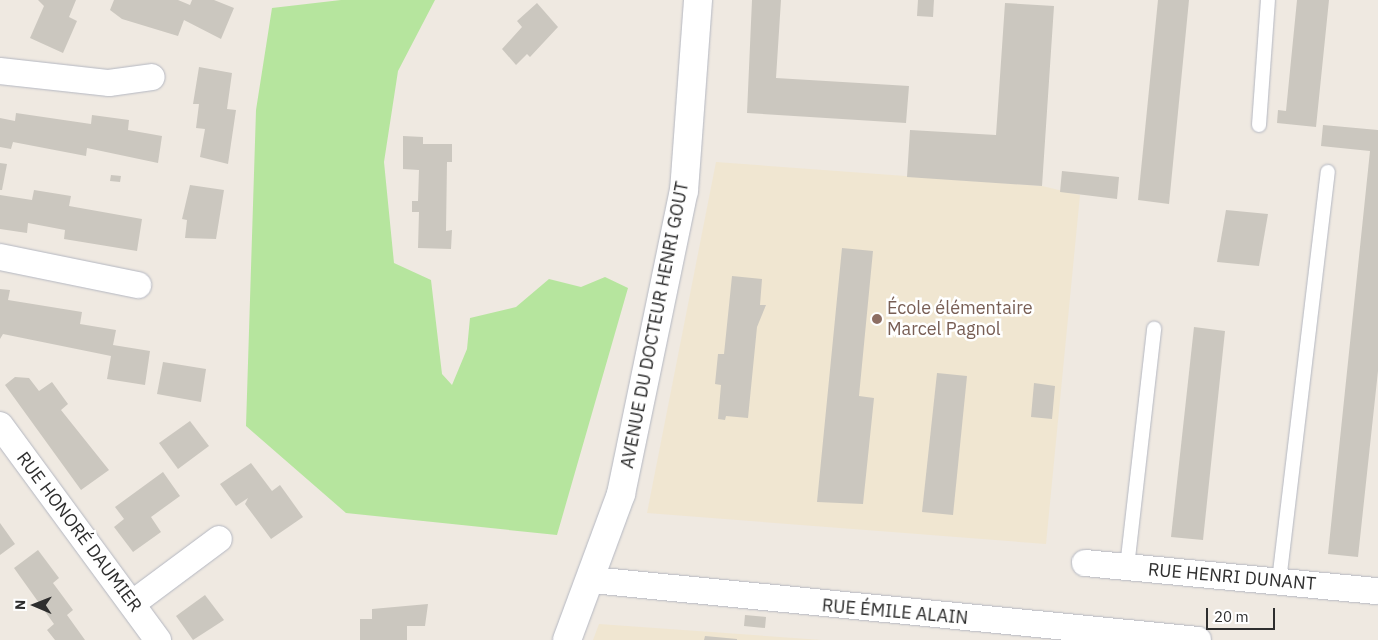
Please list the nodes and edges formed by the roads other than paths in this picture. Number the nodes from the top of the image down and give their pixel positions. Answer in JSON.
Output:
{"nodes":[{"id":1,"x":698,"y":0,"type":"edge"},
{"id":2,"x":1268,"y":0,"type":"edge"},
{"id":3,"x":0,"y":71,"type":"edge"},
{"id":4,"x":152,"y":78,"type":"dead end"},
{"id":5,"x":1258,"y":125,"type":"dead end"},
{"id":6,"x":1328,"y":172,"type":"dead end"},
{"id":7,"x":0,"y":257,"type":"edge"},
{"id":8,"x":138,"y":286,"type":"dead end"},
{"id":9,"x":1154,"y":329,"type":"dead end"},
{"id":10,"x":0,"y":425,"type":"edge"},
{"id":11,"x":219,"y":539,"type":"dead end"},
{"id":12,"x":1085,"y":563,"type":"dead end"},
{"id":13,"x":1127,"y":567,"type":"junction"},
{"id":14,"x":592,"y":580,"type":"junction"},
{"id":15,"x":1279,"y":581,"type":"junction"},
{"id":16,"x":1378,"y":591,"type":"edge"},
{"id":17,"x":133,"y":603,"type":"junction"},
{"id":18,"x":158,"y":640,"type":"edge"},
{"id":19,"x":567,"y":640,"type":"edge"},
{"id":20,"x":1198,"y":640,"type":"edge"}],
"edges":[{"from":1,"to":14,"type":"main road","name":"AVENUE DU DOCTEUR HENRI GOUT"},
{"from":2,"to":5,"type":"lane"},
{"from":3,"to":4,"type":"street"},
{"from":6,"to":15,"type":"lane"},
{"from":7,"to":8,"type":"street"},
{"from":9,"to":13,"type":"lane"},
{"from":10,"to":17,"type":"street","name":"RUE HONORÉ DAUMIER"},
{"from":11,"to":17,"type":"street"},
{"from":12,"to":13,"type":"street","name":"RUE HENRI DUNANT"},
{"from":13,"to":15,"type":"street","name":"RUE HENRI DUNANT"},
{"from":14,"to":19,"type":"main road","name":"AVENUE DU DOCTEUR HENRI GOUT"},
{"from":14,"to":20,"type":"street","name":"RUE ÉMILE ALAIN"},
{"from":15,"to":16,"type":"street","name":"RUE HENRI DUNANT"},
{"from":17,"to":18,"type":"street","name":"RUE HONORÉ DAUMIER"}]}
